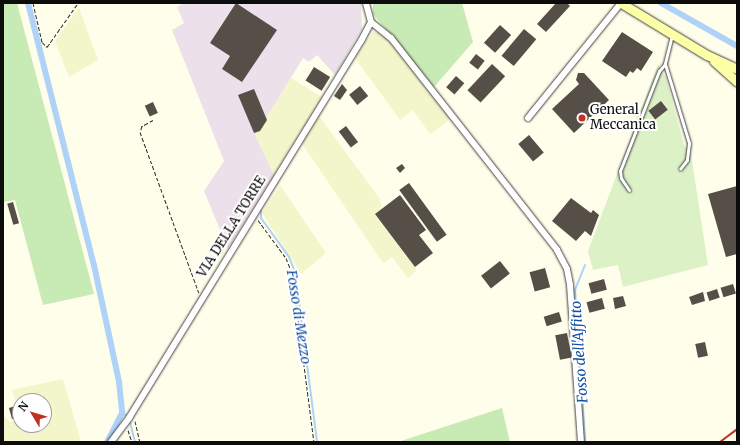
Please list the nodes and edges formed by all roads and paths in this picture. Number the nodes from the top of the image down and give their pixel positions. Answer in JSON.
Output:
{"nodes":[{"id":1,"x":33,"y":3,"type":"edge"},
{"id":2,"x":78,"y":3,"type":"edge"},
{"id":3,"x":366,"y":3,"type":"edge"},
{"id":4,"x":621,"y":3,"type":"edge"},
{"id":5,"x":371,"y":22,"type":"junction"},
{"id":6,"x":672,"y":35,"type":"junction"},
{"id":7,"x":707,"y":55,"type":"junction"},
{"id":8,"x":665,"y":64,"type":"junction"},
{"id":9,"x":737,"y":69,"type":"edge"},
{"id":10,"x":737,"y":82,"type":"edge"},
{"id":11,"x":528,"y":118,"type":"dead end"},
{"id":12,"x":152,"y":120,"type":"dead end"},
{"id":13,"x":680,"y":169,"type":"dead end"},
{"id":14,"x":629,"y":190,"type":"dead end"},
{"id":15,"x":253,"y":213,"type":"junction"},
{"id":16,"x":202,"y":296,"type":"junction"},
{"id":17,"x":131,"y":414,"type":"junction"},
{"id":18,"x":123,"y":426,"type":"junction"},
{"id":19,"x":111,"y":442,"type":"edge"},
{"id":20,"x":132,"y":442,"type":"edge"},
{"id":21,"x":140,"y":442,"type":"edge"},
{"id":22,"x":314,"y":442,"type":"edge"},
{"id":23,"x":581,"y":442,"type":"edge"}],
"edges":[{"from":1,"to":2,"type":"path"},
{"from":3,"to":5,"type":"street"},
{"from":4,"to":6,"type":"main road"},
{"from":4,"to":11,"type":"street"},
{"from":5,"to":15,"type":"street","name":"VIA DELLA TORRE"},
{"from":5,"to":23,"type":"street"},
{"from":6,"to":7,"type":"main road"},
{"from":6,"to":8,"type":"lane"},
{"from":7,"to":9,"type":"main road"},
{"from":7,"to":10,"type":"main road"},
{"from":8,"to":13,"type":"lane"},
{"from":8,"to":14,"type":"lane"},
{"from":12,"to":16,"type":"path"},
{"from":15,"to":16,"type":"street","name":"VIA DELLA TORRE"},
{"from":15,"to":22,"type":"path"},
{"from":16,"to":17,"type":"street","name":"VIA DELLA TORRE"},
{"from":17,"to":18,"type":"street","name":"VIA DELLA TORRE"},
{"from":17,"to":21,"type":"path"},
{"from":18,"to":19,"type":"street","name":"VIA DELLA TORRE"},
{"from":18,"to":20,"type":"path"}]}
